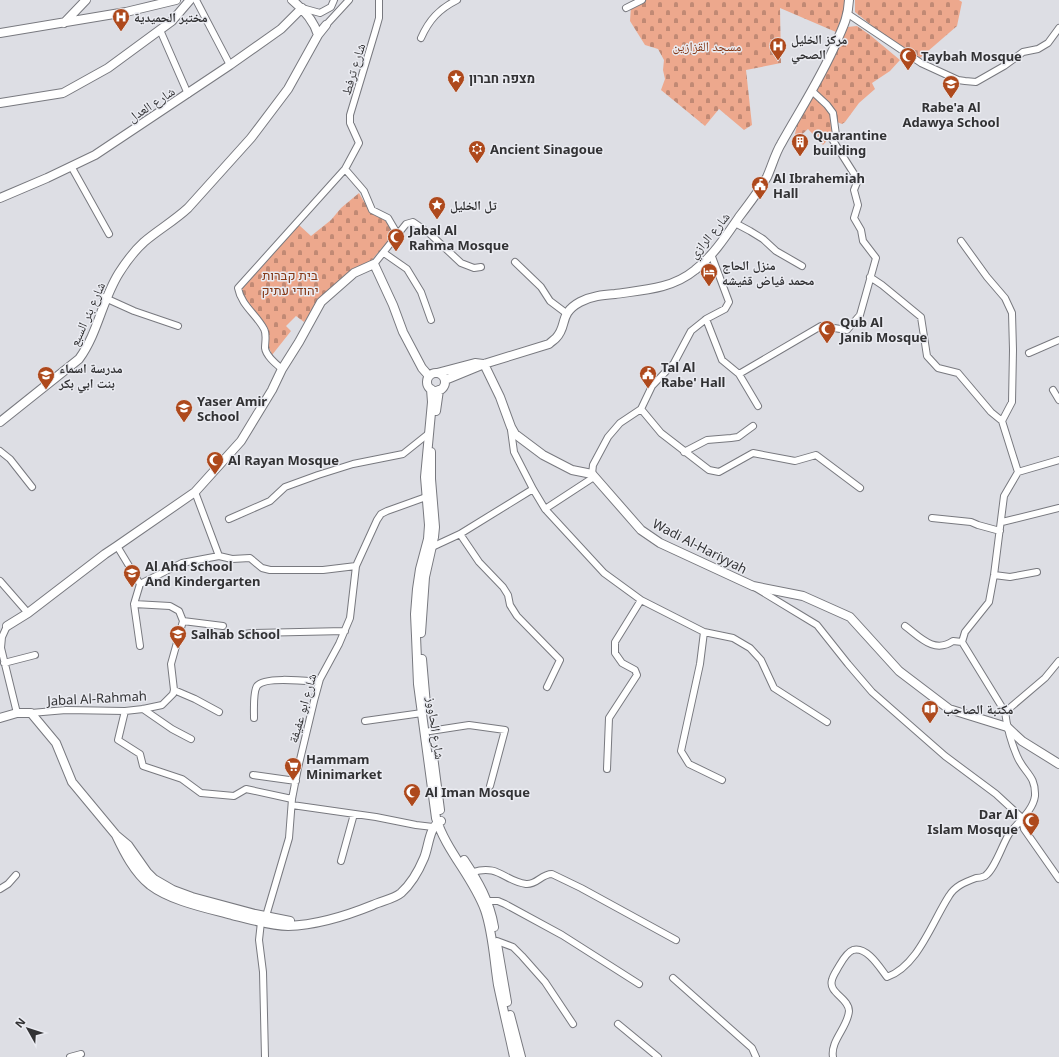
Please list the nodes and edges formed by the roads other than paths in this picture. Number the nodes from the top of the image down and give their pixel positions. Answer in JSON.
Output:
{"nodes":[{"id":1,"x":86,"y":0,"type":"edge"},
{"id":2,"x":176,"y":0,"type":"edge"},
{"id":3,"x":190,"y":0,"type":"edge"},
{"id":4,"x":196,"y":0,"type":"edge"},
{"id":5,"x":292,"y":0,"type":"edge"},
{"id":6,"x":334,"y":0,"type":"edge"},
{"id":7,"x":349,"y":0,"type":"edge"},
{"id":8,"x":379,"y":0,"type":"edge"},
{"id":9,"x":457,"y":0,"type":"edge"},
{"id":10,"x":642,"y":0,"type":"edge"},
{"id":11,"x":849,"y":0,"type":"edge"},
{"id":12,"x":302,"y":8,"type":"junction"},
{"id":13,"x":626,"y":8,"type":"dead end"},
{"id":14,"x":848,"y":14,"type":"junction"},
{"id":15,"x":64,"y":23,"type":"junction"},
{"id":16,"x":326,"y":25,"type":"joint"},
{"id":17,"x":1059,"y":28,"type":"edge"},
{"id":18,"x":160,"y":30,"type":"junction"},
{"id":19,"x":0,"y":33,"type":"edge"},
{"id":20,"x":318,"y":35,"type":"junction"},
{"id":21,"x":421,"y":38,"type":"dead end"},
{"id":22,"x":230,"y":65,"type":"junction"},
{"id":23,"x":812,"y":91,"type":"junction"},
{"id":24,"x":188,"y":94,"type":"junction"},
{"id":25,"x":0,"y":103,"type":"edge"},
{"id":26,"x":71,"y":166,"type":"junction"},
{"id":27,"x":345,"y":168,"type":"junction"},
{"id":28,"x":0,"y":198,"type":"edge"},
{"id":29,"x":735,"y":223,"type":"junction"},
{"id":30,"x":109,"y":234,"type":"dead end"},
{"id":31,"x":398,"y":235,"type":"junction"},
{"id":32,"x":961,"y":241,"type":"dead end"},
{"id":33,"x":384,"y":253,"type":"junction"},
{"id":34,"x":712,"y":254,"type":"junction"},
{"id":35,"x":515,"y":262,"type":"dead end"},
{"id":36,"x":374,"y":264,"type":"junction"},
{"id":37,"x":802,"y":266,"type":"dead end"},
{"id":38,"x":481,"y":268,"type":"dead end"},
{"id":39,"x":870,"y":277,"type":"junction"},
{"id":40,"x":105,"y":298,"type":"junction"},
{"id":41,"x":566,"y":313,"type":"junction"},
{"id":42,"x":706,"y":319,"type":"junction"},
{"id":43,"x":431,"y":320,"type":"dead end"},
{"id":44,"x":178,"y":326,"type":"dead end"},
{"id":45,"x":1059,"y":340,"type":"edge"},
{"id":46,"x":1029,"y":353,"type":"dead end"},
{"id":47,"x":484,"y":364,"type":"junction"},
{"id":48,"x":282,"y":369,"type":"junction"},
{"id":49,"x":739,"y":374,"type":"junction"},
{"id":50,"x":433,"y":375,"type":"junction"},
{"id":51,"x":445,"y":380,"type":"junction"},
{"id":52,"x":435,"y":389,"type":"junction"},
{"id":53,"x":1053,"y":390,"type":"dead end"},
{"id":54,"x":1059,"y":400,"type":"edge"},
{"id":55,"x":758,"y":406,"type":"dead end"},
{"id":56,"x":641,"y":409,"type":"junction"},
{"id":57,"x":0,"y":416,"type":"edge"},
{"id":58,"x":1002,"y":421,"type":"junction"},
{"id":59,"x":0,"y":422,"type":"edge"},
{"id":60,"x":753,"y":426,"type":"dead end"},
{"id":61,"x":511,"y":427,"type":"junction"},
{"id":62,"x":428,"y":434,"type":"junction"},
{"id":63,"x":0,"y":451,"type":"edge"},
{"id":64,"x":684,"y":452,"type":"junction"},
{"id":65,"x":1059,"y":460,"type":"edge"},
{"id":66,"x":1018,"y":472,"type":"junction"},
{"id":67,"x":593,"y":475,"type":"junction"},
{"id":68,"x":32,"y":487,"type":"dead end"},
{"id":69,"x":860,"y":488,"type":"dead end"},
{"id":70,"x":533,"y":489,"type":"junction"},
{"id":71,"x":195,"y":492,"type":"junction"},
{"id":72,"x":426,"y":497,"type":"junction"},
{"id":73,"x":1059,"y":508,"type":"edge"},
{"id":74,"x":545,"y":509,"type":"junction"},
{"id":75,"x":932,"y":518,"type":"dead end"},
{"id":76,"x":229,"y":519,"type":"dead end"},
{"id":77,"x":1002,"y":522,"type":"junction"},
{"id":78,"x":1000,"y":531,"type":"junction"},
{"id":79,"x":460,"y":534,"type":"junction"},
{"id":80,"x":117,"y":546,"type":"junction"},
{"id":81,"x":432,"y":546,"type":"junction"},
{"id":82,"x":219,"y":556,"type":"junction"},
{"id":83,"x":356,"y":566,"type":"junction"},
{"id":84,"x":1037,"y":572,"type":"dead end"},
{"id":85,"x":994,"y":575,"type":"junction"},
{"id":86,"x":0,"y":581,"type":"edge"},
{"id":87,"x":140,"y":584,"type":"junction"},
{"id":88,"x":752,"y":586,"type":"junction"},
{"id":89,"x":641,"y":600,"type":"junction"},
{"id":90,"x":134,"y":604,"type":"junction"},
{"id":91,"x":28,"y":613,"type":"junction"},
{"id":92,"x":183,"y":621,"type":"junction"},
{"id":93,"x":4,"y":626,"type":"edge"},
{"id":94,"x":223,"y":626,"type":"dead end"},
{"id":95,"x":905,"y":626,"type":"dead end"},
{"id":96,"x":345,"y":631,"type":"junction"},
{"id":97,"x":704,"y":632,"type":"junction"},
{"id":98,"x":244,"y":634,"type":"dead end"},
{"id":99,"x":962,"y":642,"type":"junction"},
{"id":100,"x":140,"y":646,"type":"dead end"},
{"id":101,"x":35,"y":655,"type":"dead end"},
{"id":102,"x":1059,"y":661,"type":"edge"},
{"id":103,"x":4,"y":663,"type":"junction"},
{"id":104,"x":319,"y":682,"type":"junction"},
{"id":105,"x":547,"y":687,"type":"dead end"},
{"id":106,"x":174,"y":690,"type":"junction"},
{"id":107,"x":143,"y":708,"type":"junction"},
{"id":108,"x":125,"y":711,"type":"junction"},
{"id":109,"x":219,"y":712,"type":"dead end"},
{"id":110,"x":1005,"y":712,"type":"junction"},
{"id":111,"x":17,"y":713,"type":"junction"},
{"id":112,"x":31,"y":713,"type":"junction"},
{"id":113,"x":422,"y":713,"type":"junction"},
{"id":114,"x":0,"y":718,"type":"edge"},
{"id":115,"x":254,"y":718,"type":"dead end"},
{"id":116,"x":365,"y":722,"type":"dead end"},
{"id":117,"x":827,"y":722,"type":"dead end"},
{"id":118,"x":1007,"y":727,"type":"junction"},
{"id":119,"x":430,"y":731,"type":"junction"},
{"id":120,"x":191,"y":739,"type":"dead end"},
{"id":121,"x":1059,"y":764,"type":"edge"},
{"id":122,"x":607,"y":769,"type":"dead end"},
{"id":123,"x":253,"y":775,"type":"dead end"},
{"id":124,"x":722,"y":780,"type":"dead end"},
{"id":125,"x":296,"y":781,"type":"junction"},
{"id":126,"x":490,"y":786,"type":"dead end"},
{"id":127,"x":292,"y":802,"type":"junction"},
{"id":128,"x":354,"y":814,"type":"junction"},
{"id":129,"x":1022,"y":818,"type":"junction"},
{"id":130,"x":438,"y":823,"type":"junction"},
{"id":131,"x":341,"y":861,"type":"dead end"},
{"id":132,"x":472,"y":872,"type":"junction"},
{"id":133,"x":16,"y":875,"type":"dead end"},
{"id":134,"x":1059,"y":879,"type":"edge"},
{"id":135,"x":0,"y":889,"type":"edge"},
{"id":136,"x":487,"y":901,"type":"junction"},
{"id":137,"x":263,"y":919,"type":"junction"},
{"id":138,"x":676,"y":940,"type":"dead end"},
{"id":139,"x":497,"y":941,"type":"junction"},
{"id":140,"x":673,"y":978,"type":"dead end"},
{"id":141,"x":639,"y":984,"type":"dead end"},
{"id":142,"x":573,"y":1024,"type":"dead end"},
{"id":143,"x":618,"y":1024,"type":"dead end"},
{"id":144,"x":81,"y":1054,"type":"dead end"},
{"id":145,"x":70,"y":1057,"type":"edge"},
{"id":146,"x":265,"y":1057,"type":"edge"},
{"id":147,"x":514,"y":1057,"type":"edge"},
{"id":148,"x":521,"y":1057,"type":"edge"},
{"id":149,"x":658,"y":1057,"type":"edge"},
{"id":150,"x":756,"y":1057,"type":"edge"},
{"id":151,"x":833,"y":1057,"type":"edge"}],
"edges":[{"from":1,"to":15,"type":"main road"},
{"from":2,"to":15,"type":"main road"},
{"from":3,"to":18,"type":"main road"},
{"from":4,"to":22,"type":"street"},
{"from":5,"to":12,"type":"main road"},
{"from":6,"to":12,"type":"street"},
{"from":7,"to":16,"type":"street"},
{"from":8,"to":27,"type":"street","name":"شارع ترفط"},
{"from":9,"to":21,"type":"street"},
{"from":10,"to":13,"type":"street"},
{"from":11,"to":14,"type":"main road","name":"شارع الرازي"},
{"from":12,"to":20,"type":"main road"},
{"from":12,"to":22,"type":"main road","name":"شارع العدل"},
{"from":14,"to":17,"type":"street"},
{"from":14,"to":23,"type":"main road","name":"شارع الرازي"},
{"from":15,"to":19,"type":"main road"},
{"from":16,"to":20,"type":"main road","name":"شارع بئر السبع"},
{"from":18,"to":24,"type":"street"},
{"from":18,"to":25,"type":"main road"},
{"from":20,"to":40,"type":"main road","name":"شارع بئر السبع"},
{"from":22,"to":24,"type":"main road","name":"شارع العدل"},
{"from":23,"to":29,"type":"main road","name":"شارع الرازي"},
{"from":23,"to":39,"type":"street"},
{"from":24,"to":26,"type":"main road","name":"شارع العدل"},
{"from":26,"to":28,"type":"main road","name":"شارع العدل"},
{"from":26,"to":30,"type":"street"},
{"from":27,"to":31,"type":"street"},
{"from":27,"to":48,"type":"street"},
{"from":29,"to":34,"type":"main road","name":"شارع الرازي"},
{"from":29,"to":37,"type":"street"},
{"from":31,"to":33,"type":"street"},
{"from":31,"to":38,"type":"street"},
{"from":32,"to":58,"type":"street"},
{"from":33,"to":36,"type":"street"},
{"from":33,"to":43,"type":"street"},
{"from":34,"to":41,"type":"main road","name":"شارع الرازي"},
{"from":34,"to":42,"type":"street"},
{"from":35,"to":41,"type":"street"},
{"from":36,"to":48,"type":"main road"},
{"from":36,"to":50,"type":"main road"},
{"from":39,"to":49,"type":"street"},
{"from":39,"to":58,"type":"street"},
{"from":40,"to":44,"type":"street"},
{"from":40,"to":57,"type":"main road","name":"شارع بئر السبع"},
{"from":40,"to":59,"type":"main road","name":"شارع بئر السبع"},
{"from":41,"to":47,"type":"main road"},
{"from":42,"to":49,"type":"street"},
{"from":42,"to":56,"type":"street"},
{"from":45,"to":46,"type":"street"},
{"from":47,"to":50,"type":"main road"},
{"from":47,"to":51,"type":"main road"},
{"from":47,"to":61,"type":"main road"},
{"from":48,"to":71,"type":"main road"},
{"from":49,"to":55,"type":"street"},
{"from":50,"to":51,"type":"main road"},
{"from":50,"to":52,"type":"main road"},
{"from":51,"to":52,"type":"main road"},
{"from":52,"to":62,"type":"main road","name":"شارع الحاووز"},
{"from":52,"to":81,"type":"main road"},
{"from":53,"to":54,"type":"street"},
{"from":56,"to":64,"type":"street"},
{"from":56,"to":67,"type":"street"},
{"from":58,"to":66,"type":"street"},
{"from":60,"to":64,"type":"street"},
{"from":61,"to":67,"type":"main road"},
{"from":61,"to":70,"type":"street"},
{"from":62,"to":72,"type":"main road","name":"شارع الحاووز"},
{"from":62,"to":76,"type":"street"},
{"from":63,"to":68,"type":"street"},
{"from":64,"to":69,"type":"street"},
{"from":65,"to":66,"type":"street"},
{"from":66,"to":77,"type":"street"},
{"from":67,"to":74,"type":"street"},
{"from":67,"to":88,"type":"main road","name":"Wadi Al-Hariyyah"},
{"from":70,"to":74,"type":"street"},
{"from":70,"to":79,"type":"street"},
{"from":71,"to":80,"type":"main road"},
{"from":71,"to":82,"type":"street"},
{"from":72,"to":83,"type":"street","name":"شارع ابو عفيفة"},
{"from":72,"to":113,"type":"main road","name":"شارع الحاووز"},
{"from":73,"to":77,"type":"street"},
{"from":74,"to":89,"type":"street"},
{"from":75,"to":78,"type":"street"},
{"from":77,"to":78,"type":"street"},
{"from":78,"to":85,"type":"street"},
{"from":79,"to":81,"type":"street"},
{"from":79,"to":105,"type":"street"},
{"from":80,"to":87,"type":"street"},
{"from":80,"to":91,"type":"main road"},
{"from":81,"to":119,"type":"main road"},
{"from":82,"to":83,"type":"street"},
{"from":82,"to":87,"type":"street"},
{"from":83,"to":96,"type":"street","name":"شارع ابو عفيفة"},
{"from":84,"to":85,"type":"street"},
{"from":85,"to":99,"type":"street"},
{"from":86,"to":91,"type":"street"},
{"from":87,"to":90,"type":"street"},
{"from":88,"to":118,"type":"main road","name":"Wadi Al-Hariyyah"},
{"from":88,"to":129,"type":"street"},
{"from":89,"to":97,"type":"street"},
{"from":89,"to":122,"type":"street"},
{"from":90,"to":92,"type":"street"},
{"from":90,"to":100,"type":"street"},
{"from":91,"to":93,"type":"main road"},
{"from":92,"to":94,"type":"street"},
{"from":92,"to":106,"type":"street"},
{"from":93,"to":103,"type":"street"},
{"from":95,"to":99,"type":"street"},
{"from":96,"to":98,"type":"street"},
{"from":96,"to":104,"type":"street","name":"شارع ابو عفيفة"},
{"from":97,"to":117,"type":"street"},
{"from":97,"to":124,"type":"street"},
{"from":99,"to":110,"type":"street"},
{"from":101,"to":103,"type":"street"},
{"from":102,"to":110,"type":"street"},
{"from":103,"to":111,"type":"street"},
{"from":104,"to":115,"type":"street"},
{"from":104,"to":125,"type":"street","name":"شارع ابو عفيفة"},
{"from":106,"to":107,"type":"street","name":"Jabal Al-Rahmah"},
{"from":106,"to":109,"type":"street"},
{"from":107,"to":108,"type":"street","name":"Jabal Al-Rahmah"},
{"from":107,"to":120,"type":"street"},
{"from":108,"to":112,"type":"street","name":"Jabal Al-Rahmah"},
{"from":108,"to":127,"type":"street"},
{"from":110,"to":118,"type":"street"},
{"from":111,"to":112,"type":"main road"},
{"from":111,"to":114,"type":"main road"},
{"from":112,"to":137,"type":"main road"},
{"from":113,"to":116,"type":"street"},
{"from":113,"to":130,"type":"main road","name":"شارع الحاووز"},
{"from":118,"to":121,"type":"main road"},
{"from":118,"to":129,"type":"street"},
{"from":119,"to":126,"type":"street"},
{"from":119,"to":130,"type":"main road"},
{"from":123,"to":125,"type":"street"},
{"from":125,"to":127,"type":"street","name":"شارع ابو عفيفة"},
{"from":127,"to":128,"type":"street"},
{"from":127,"to":137,"type":"street","name":"شارع ابو عفيفة"},
{"from":128,"to":130,"type":"street"},
{"from":128,"to":131,"type":"street"},
{"from":129,"to":134,"type":"street"},
{"from":129,"to":151,"type":"street"},
{"from":130,"to":132,"type":"main road"},
{"from":130,"to":137,"type":"main road"},
{"from":130,"to":147,"type":"main road","name":"شارع الحاووز"},
{"from":132,"to":136,"type":"main road"},
{"from":132,"to":138,"type":"street"},
{"from":133,"to":135,"type":"street"},
{"from":136,"to":139,"type":"main road"},
{"from":136,"to":141,"type":"street"},
{"from":137,"to":146,"type":"street","name":"شارع ابو عفيفة"},
{"from":139,"to":142,"type":"street"},
{"from":139,"to":148,"type":"main road"},
{"from":140,"to":150,"type":"street"},
{"from":143,"to":149,"type":"street"},
{"from":144,"to":145,"type":"street"}]}
